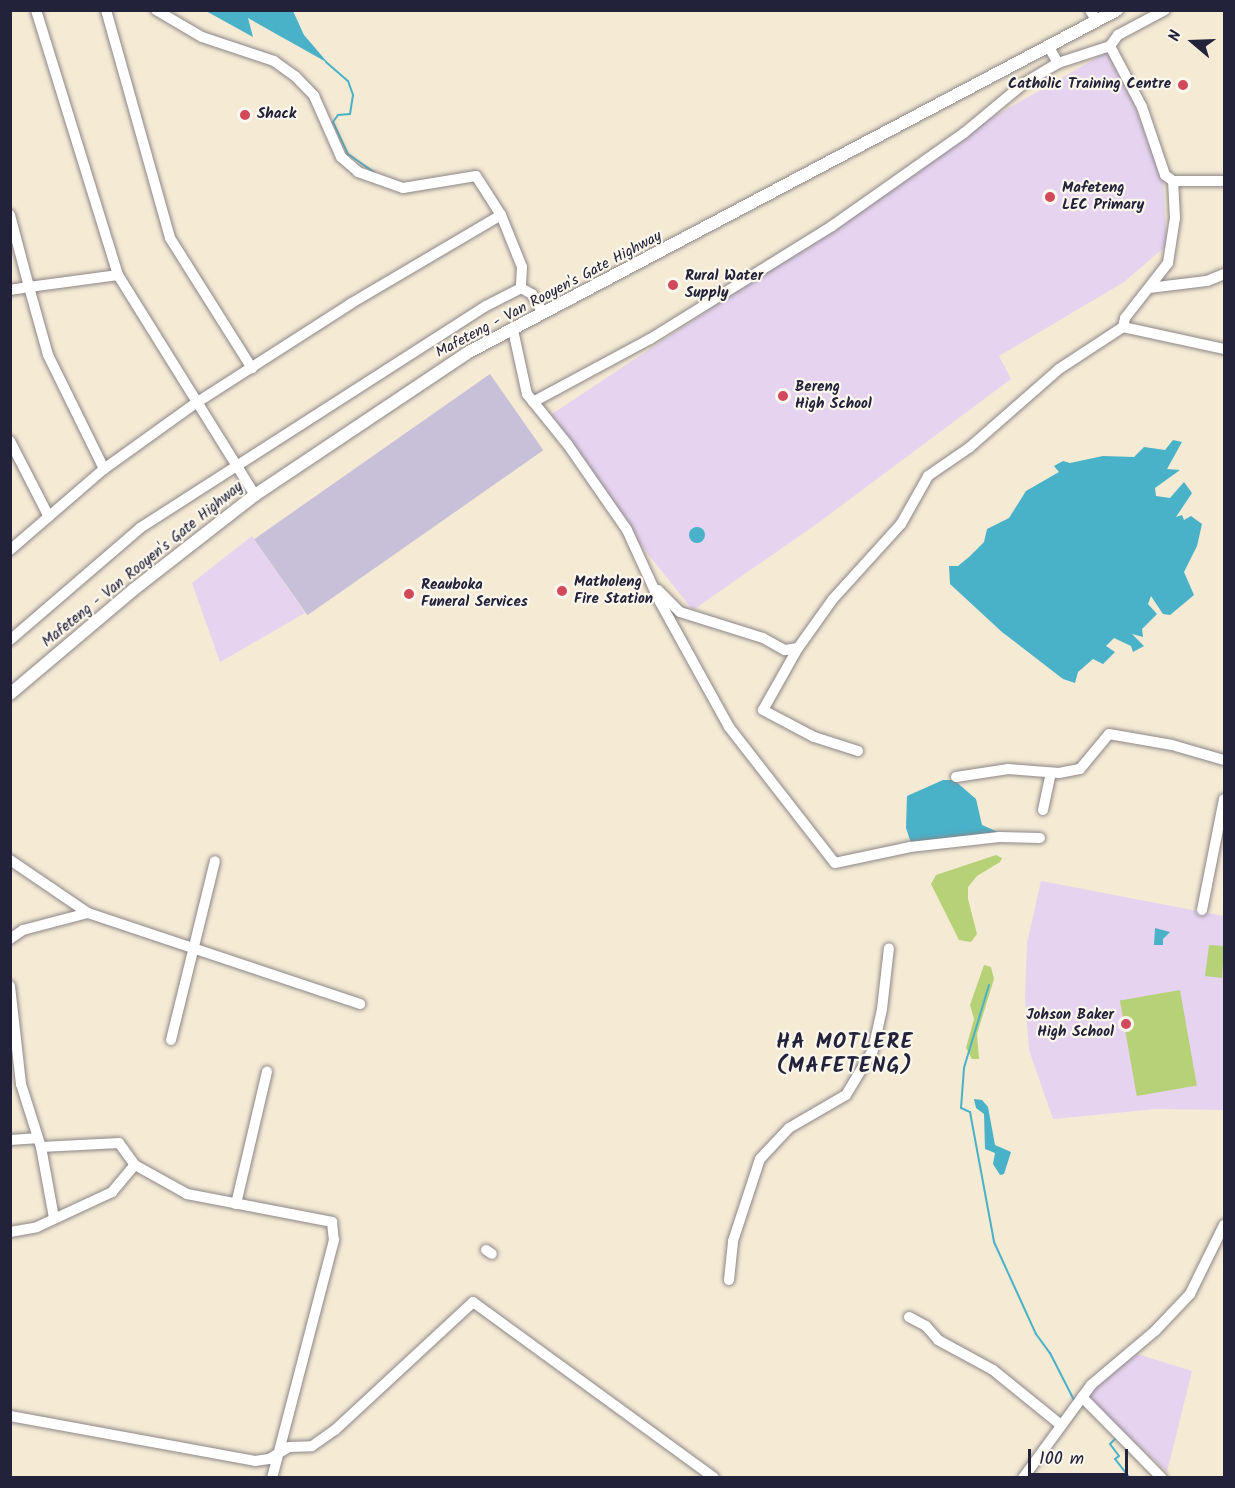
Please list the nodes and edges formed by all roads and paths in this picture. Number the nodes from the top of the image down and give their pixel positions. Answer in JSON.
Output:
{"nodes":[{"id":1,"x":36,"y":10,"type":"edge"},
{"id":2,"x":106,"y":10,"type":"edge"},
{"id":3,"x":156,"y":10,"type":"edge"},
{"id":4,"x":1117,"y":10,"type":"edge"},
{"id":5,"x":1165,"y":10,"type":"edge"},
{"id":6,"x":1093,"y":16,"type":"edge"},
{"id":7,"x":1048,"y":46,"type":"junction"},
{"id":8,"x":1110,"y":46,"type":"junction"},
{"id":9,"x":1058,"y":63,"type":"junction"},
{"id":10,"x":1173,"y":181,"type":"junction"},
{"id":11,"x":1224,"y":181,"type":"edge"},
{"id":12,"x":10,"y":215,"type":"edge"},
{"id":13,"x":501,"y":215,"type":"junction"},
{"id":14,"x":1224,"y":273,"type":"edge"},
{"id":15,"x":118,"y":276,"type":"junction"},
{"id":16,"x":29,"y":287,"type":"junction"},
{"id":17,"x":521,"y":288,"type":"junction"},
{"id":18,"x":1149,"y":288,"type":"junction"},
{"id":19,"x":10,"y":290,"type":"edge"},
{"id":20,"x":543,"y":313,"type":"junction"},
{"id":21,"x":1123,"y":327,"type":"junction"},
{"id":22,"x":513,"y":330,"type":"junction"},
{"id":23,"x":1224,"y":350,"type":"edge"},
{"id":24,"x":252,"y":368,"type":"junction"},
{"id":25,"x":533,"y":402,"type":"junction"},
{"id":26,"x":196,"y":404,"type":"junction"},
{"id":27,"x":10,"y":441,"type":"edge"},
{"id":28,"x":234,"y":467,"type":"junction"},
{"id":29,"x":104,"y":469,"type":"junction"},
{"id":30,"x":255,"y":495,"type":"junction"},
{"id":31,"x":49,"y":517,"type":"junction"},
{"id":32,"x":10,"y":550,"type":"edge"},
{"id":33,"x":657,"y":590,"type":"junction"},
{"id":34,"x":10,"y":640,"type":"edge"},
{"id":35,"x":798,"y":648,"type":"junction"},
{"id":36,"x":10,"y":694,"type":"edge"},
{"id":37,"x":858,"y":752,"type":"dead end"},
{"id":38,"x":1224,"y":760,"type":"edge"},
{"id":39,"x":1051,"y":773,"type":"junction"},
{"id":40,"x":956,"y":777,"type":"dead end"},
{"id":41,"x":1224,"y":799,"type":"edge"},
{"id":42,"x":1043,"y":810,"type":"dead end"},
{"id":43,"x":1040,"y":838,"type":"dead end"},
{"id":44,"x":10,"y":860,"type":"edge"},
{"id":45,"x":215,"y":861,"type":"dead end"},
{"id":46,"x":1202,"y":910,"type":"dead end"},
{"id":47,"x":87,"y":913,"type":"junction"},
{"id":48,"x":10,"y":939,"type":"edge"},
{"id":49,"x":195,"y":947,"type":"junction"},
{"id":50,"x":889,"y":948,"type":"dead end"},
{"id":51,"x":10,"y":986,"type":"edge"},
{"id":52,"x":360,"y":1004,"type":"dead end"},
{"id":53,"x":171,"y":1040,"type":"dead end"},
{"id":54,"x":267,"y":1072,"type":"dead end"},
{"id":55,"x":10,"y":1140,"type":"edge"},
{"id":56,"x":39,"y":1143,"type":"junction"},
{"id":57,"x":135,"y":1165,"type":"junction"},
{"id":58,"x":236,"y":1204,"type":"junction"},
{"id":59,"x":54,"y":1218,"type":"junction"},
{"id":60,"x":1224,"y":1225,"type":"edge"},
{"id":61,"x":10,"y":1232,"type":"edge"},
{"id":62,"x":729,"y":1280,"type":"dead end"},
{"id":63,"x":909,"y":1317,"type":"dead end"},
{"id":64,"x":1082,"y":1397,"type":"junction"},
{"id":65,"x":10,"y":1416,"type":"edge"},
{"id":66,"x":1061,"y":1425,"type":"junction"},
{"id":67,"x":279,"y":1452,"type":"junction"},
{"id":68,"x":272,"y":1478,"type":"edge"},
{"id":69,"x":714,"y":1478,"type":"edge"},
{"id":70,"x":1023,"y":1478,"type":"edge"},
{"id":71,"x":1161,"y":1478,"type":"edge"}],
"edges":[{"from":1,"to":15,"type":"street"},
{"from":2,"to":24,"type":"street"},
{"from":3,"to":13,"type":"street"},
{"from":4,"to":6,"type":"main road","name":"Mafeteng - Van Rooyen's Gate Highway"},
{"from":5,"to":8,"type":"street"},
{"from":6,"to":7,"type":"main road","name":"Mafeteng - Van Rooyen's Gate Highway"},
{"from":7,"to":9,"type":"street"},
{"from":7,"to":20,"type":"main road","name":"Mafeteng - Van Rooyen's Gate Highway"},
{"from":8,"to":9,"type":"street"},
{"from":8,"to":10,"type":"street"},
{"from":9,"to":25,"type":"street"},
{"from":10,"to":11,"type":"street"},
{"from":10,"to":18,"type":"street"},
{"from":12,"to":16,"type":"street"},
{"from":13,"to":17,"type":"street"},
{"from":13,"to":24,"type":"street"},
{"from":14,"to":18,"type":"street"},
{"from":15,"to":16,"type":"street"},
{"from":15,"to":26,"type":"street"},
{"from":16,"to":19,"type":"street"},
{"from":16,"to":29,"type":"street"},
{"from":17,"to":20,"type":"street"},
{"from":17,"to":28,"type":"street"},
{"from":18,"to":21,"type":"street"},
{"from":20,"to":22,"type":"main road","name":"Mafeteng - Van Rooyen's Gate Highway"},
{"from":21,"to":23,"type":"street"},
{"from":21,"to":35,"type":"street"},
{"from":22,"to":25,"type":"street"},
{"from":22,"to":30,"type":"main road","name":"Mafeteng - Van Rooyen's Gate Highway"},
{"from":24,"to":26,"type":"street"},
{"from":25,"to":33,"type":"street"},
{"from":26,"to":28,"type":"street"},
{"from":26,"to":29,"type":"street"},
{"from":27,"to":31,"type":"street"},
{"from":28,"to":30,"type":"street"},
{"from":28,"to":34,"type":"street"},
{"from":29,"to":31,"type":"street"},
{"from":30,"to":36,"type":"main road","name":"Mafeteng - Van Rooyen's Gate Highway"},
{"from":31,"to":32,"type":"street"},
{"from":33,"to":35,"type":"street"},
{"from":33,"to":43,"type":"street"},
{"from":35,"to":37,"type":"street"},
{"from":38,"to":39,"type":"street"},
{"from":39,"to":40,"type":"street"},
{"from":39,"to":42,"type":"street"},
{"from":41,"to":46,"type":"street"},
{"from":44,"to":47,"type":"street"},
{"from":45,"to":49,"type":"street"},
{"from":47,"to":48,"type":"street"},
{"from":47,"to":49,"type":"street"},
{"from":49,"to":52,"type":"street"},
{"from":49,"to":53,"type":"street"},
{"from":50,"to":62,"type":"street"},
{"from":51,"to":56,"type":"street"},
{"from":54,"to":58,"type":"street"},
{"from":55,"to":56,"type":"street"},
{"from":56,"to":57,"type":"street"},
{"from":56,"to":59,"type":"street"},
{"from":57,"to":58,"type":"street"},
{"from":57,"to":59,"type":"street"},
{"from":58,"to":67,"type":"street"},
{"from":59,"to":61,"type":"street"},
{"from":60,"to":64,"type":"street"},
{"from":63,"to":66,"type":"street"},
{"from":64,"to":66,"type":"street"},
{"from":64,"to":71,"type":"street"},
{"from":65,"to":67,"type":"street"},
{"from":66,"to":70,"type":"street"},
{"from":67,"to":68,"type":"street"},
{"from":67,"to":69,"type":"street"}]}
